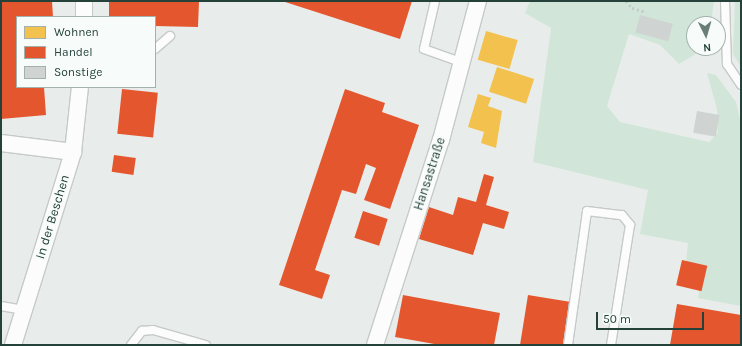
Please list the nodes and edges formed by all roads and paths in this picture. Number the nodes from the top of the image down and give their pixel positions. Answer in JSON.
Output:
{"nodes":[{"id":1,"x":84,"y":1,"type":"edge"},
{"id":2,"x":435,"y":1,"type":"edge"},
{"id":3,"x":478,"y":1,"type":"edge"},
{"id":4,"x":626,"y":1,"type":"edge"},
{"id":5,"x":725,"y":1,"type":"edge"},
{"id":6,"x":646,"y":12,"type":"dead end"},
{"id":7,"x":84,"y":16,"type":"edge"},
{"id":8,"x":170,"y":36,"type":"dead end"},
{"id":9,"x":156,"y":48,"type":"edge"},
{"id":10,"x":463,"y":63,"type":"junction"},
{"id":11,"x":741,"y":85,"type":"edge"},
{"id":12,"x":80,"y":88,"type":"edge"},
{"id":13,"x":1,"y":143,"type":"edge"},
{"id":14,"x":73,"y":152,"type":"junction"},
{"id":15,"x":1,"y":306,"type":"edge"},
{"id":16,"x":24,"y":310,"type":"junction"},
{"id":17,"x":13,"y":345,"type":"edge"},
{"id":18,"x":131,"y":345,"type":"edge"},
{"id":19,"x":206,"y":345,"type":"edge"},
{"id":20,"x":375,"y":345,"type":"edge"},
{"id":21,"x":568,"y":345,"type":"edge"},
{"id":22,"x":611,"y":345,"type":"edge"}],
"edges":[{"from":1,"to":7,"type":"street"},
{"from":2,"to":10,"type":"lane"},
{"from":3,"to":10,"type":"street","name":"Hansastraße"},
{"from":4,"to":6,"type":"path"},
{"from":5,"to":11,"type":"lane"},
{"from":8,"to":9,"type":"lane"},
{"from":10,"to":20,"type":"street","name":"Hansastraße"},
{"from":12,"to":14,"type":"street","name":"In der Beschen"},
{"from":13,"to":14,"type":"street"},
{"from":14,"to":16,"type":"street","name":"In der Beschen"},
{"from":15,"to":16,"type":"lane"},
{"from":16,"to":17,"type":"street","name":"In der Beschen"},
{"from":18,"to":19,"type":"lane"},
{"from":21,"to":22,"type":"lane"}]}
